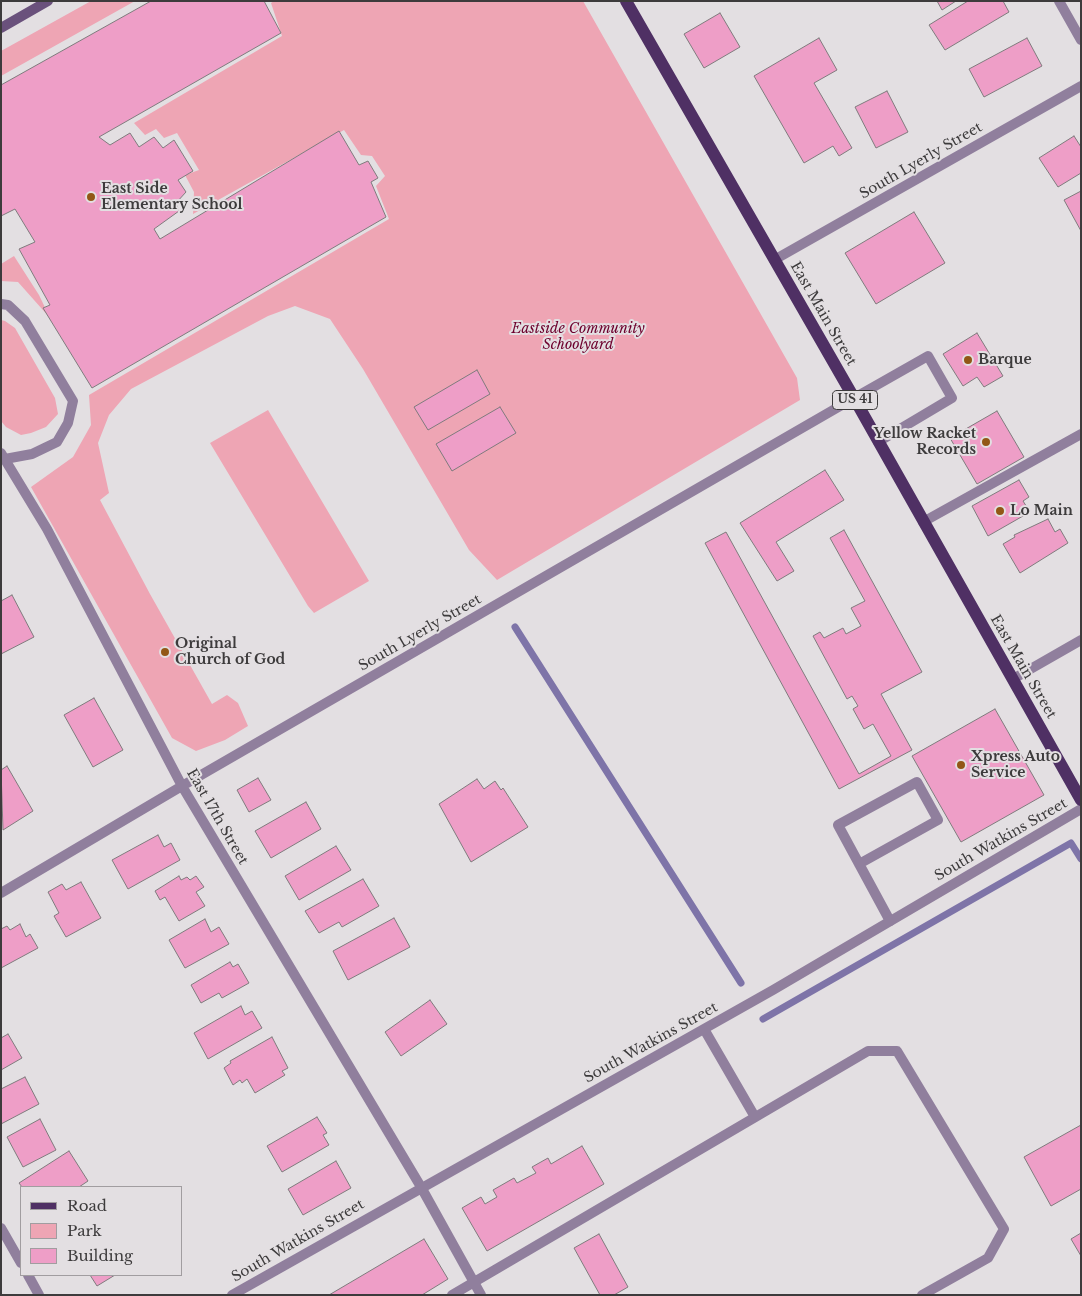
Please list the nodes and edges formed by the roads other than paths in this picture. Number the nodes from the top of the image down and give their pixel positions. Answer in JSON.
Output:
{"nodes":[{"id":1,"x":48,"y":1,"type":"edge"},
{"id":2,"x":626,"y":1,"type":"edge"},
{"id":3,"x":1059,"y":1,"type":"edge"},
{"id":4,"x":1,"y":28,"type":"edge"},
{"id":5,"x":1081,"y":40,"type":"edge"},
{"id":6,"x":1081,"y":86,"type":"edge"},
{"id":7,"x":774,"y":260,"type":"junction"},
{"id":8,"x":1,"y":304,"type":"edge"},
{"id":9,"x":854,"y":398,"type":"junction"},
{"id":10,"x":1081,"y":434,"type":"edge"},
{"id":11,"x":878,"y":442,"type":"junction"},
{"id":12,"x":3,"y":456,"type":"edge"},
{"id":13,"x":923,"y":522,"type":"junction"},
{"id":14,"x":1081,"y":640,"type":"edge"},
{"id":15,"x":1013,"y":679,"type":"junction"},
{"id":16,"x":182,"y":786,"type":"junction"},
{"id":17,"x":1081,"y":800,"type":"edge"},
{"id":18,"x":1081,"y":809,"type":"edge"},
{"id":19,"x":859,"y":864,"type":"junction"},
{"id":20,"x":1,"y":893,"type":"edge"},
{"id":21,"x":890,"y":921,"type":"junction"},
{"id":22,"x":704,"y":1028,"type":"junction"},
{"id":23,"x":755,"y":1117,"type":"junction"},
{"id":24,"x":422,"y":1187,"type":"junction"},
{"id":25,"x":1,"y":1228,"type":"edge"},
{"id":26,"x":20,"y":1261,"type":"edge"},
{"id":27,"x":29,"y":1276,"type":"edge"},
{"id":28,"x":474,"y":1283,"type":"junction"},
{"id":29,"x":39,"y":1295,"type":"edge"},
{"id":30,"x":232,"y":1295,"type":"edge"},
{"id":31,"x":452,"y":1295,"type":"edge"},
{"id":32,"x":482,"y":1295,"type":"edge"},
{"id":33,"x":922,"y":1295,"type":"edge"}],
"edges":[{"from":1,"to":4,"type":"main road"},
{"from":2,"to":7,"type":"main road","name":"East Main Street","number":"US 41"},
{"from":3,"to":5,"type":"street"},
{"from":6,"to":7,"type":"street","name":"South Lyerly Street"},
{"from":7,"to":9,"type":"main road","name":"East Main Street","number":"US 41"},
{"from":8,"to":12,"type":"street"},
{"from":9,"to":11,"type":"main road","name":"East Main Street","number":"US 41"},
{"from":9,"to":11,"type":"street","name":"South Lyerly Street"},
{"from":9,"to":16,"type":"street","name":"South Lyerly Street"},
{"from":10,"to":13,"type":"street"},
{"from":11,"to":13,"type":"main road","name":"East Main Street","number":"US 41"},
{"from":12,"to":16,"type":"street","name":"East 17th Street"},
{"from":13,"to":15,"type":"main road","name":"East Main Street","number":"US 41"},
{"from":14,"to":15,"type":"street"},
{"from":15,"to":17,"type":"main road","name":"East Main Street","number":"US 41"},
{"from":16,"to":20,"type":"street","name":"South Lyerly Street"},
{"from":16,"to":24,"type":"street","name":"East 17th Street"},
{"from":18,"to":21,"type":"street","name":"South Watkins Street"},
{"from":19,"to":19,"type":"street"},
{"from":19,"to":21,"type":"street"},
{"from":21,"to":22,"type":"street","name":"South Watkins Street"},
{"from":22,"to":23,"type":"street"},
{"from":22,"to":24,"type":"street","name":"South Watkins Street"},
{"from":23,"to":28,"type":"street"},
{"from":23,"to":33,"type":"street"},
{"from":24,"to":28,"type":"street","name":"East 17th Street"},
{"from":24,"to":30,"type":"street","name":"South Watkins Street"},
{"from":25,"to":26,"type":"street"},
{"from":27,"to":29,"type":"street"},
{"from":28,"to":31,"type":"street"},
{"from":28,"to":32,"type":"street","name":"East 17th Street"}]}
